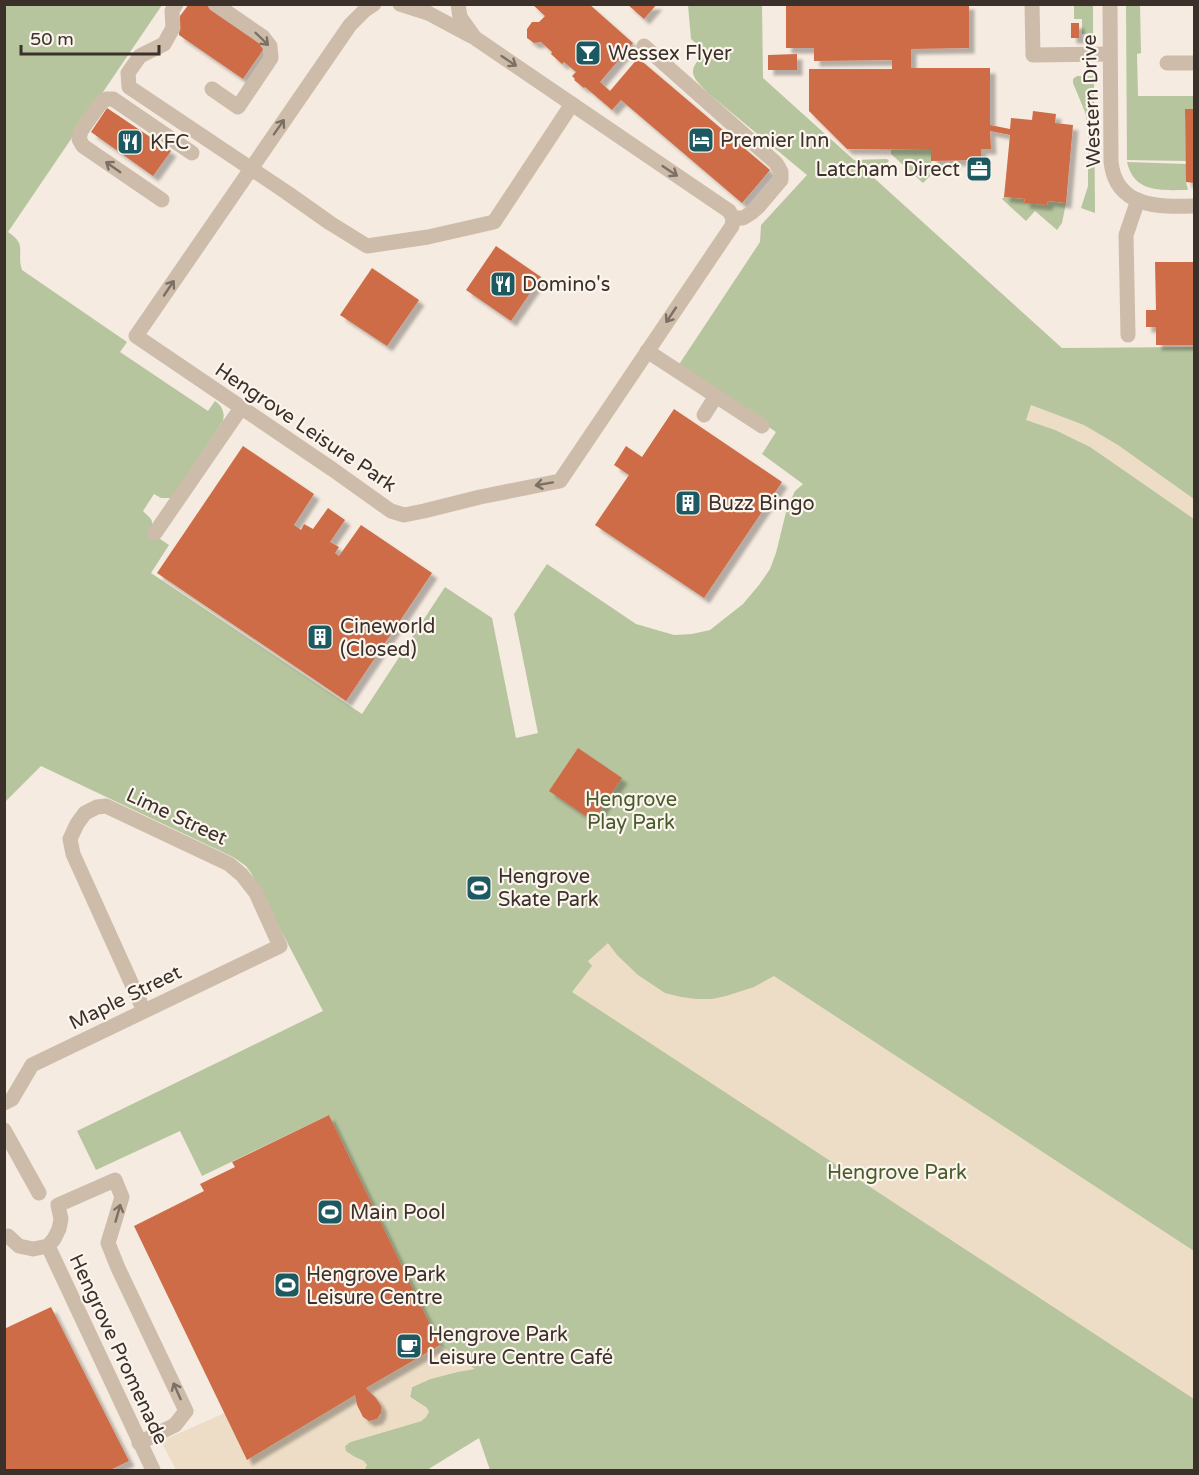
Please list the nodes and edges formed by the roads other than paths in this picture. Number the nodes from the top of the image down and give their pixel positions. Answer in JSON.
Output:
{"nodes":[{"id":1,"x":176,"y":4,"type":"edge"},
{"id":2,"x":215,"y":4,"type":"edge"},
{"id":3,"x":374,"y":4,"type":"edge"},
{"id":4,"x":400,"y":4,"type":"edge"},
{"id":5,"x":458,"y":4,"type":"edge"},
{"id":6,"x":1032,"y":4,"type":"edge"},
{"id":7,"x":1110,"y":4,"type":"edge"},
{"id":8,"x":475,"y":38,"type":"junction"},
{"id":9,"x":644,"y":46,"type":"dead end"},
{"id":10,"x":1110,"y":54,"type":"junction"},
{"id":11,"x":1167,"y":63,"type":"dead end"},
{"id":12,"x":1194,"y":63,"type":"edge"},
{"id":13,"x":212,"y":89,"type":"dead end"},
{"id":14,"x":572,"y":104,"type":"junction"},
{"id":15,"x":192,"y":153,"type":"dead end"},
{"id":16,"x":250,"y":168,"type":"junction"},
{"id":17,"x":162,"y":200,"type":"dead end"},
{"id":18,"x":1138,"y":200,"type":"junction"},
{"id":19,"x":1194,"y":206,"type":"edge"},
{"id":20,"x":733,"y":218,"type":"junction"},
{"id":21,"x":1128,"y":335,"type":"dead end"},
{"id":22,"x":647,"y":351,"type":"junction"},
{"id":23,"x":716,"y":396,"type":"junction"},
{"id":24,"x":241,"y":408,"type":"junction"},
{"id":25,"x":704,"y":415,"type":"dead end"},
{"id":26,"x":762,"y":426,"type":"dead end"},
{"id":27,"x":155,"y":533,"type":"dead end"},
{"id":28,"x":280,"y":946,"type":"joint"},
{"id":29,"x":144,"y":1011,"type":"junction"},
{"id":30,"x":4,"y":1103,"type":"edge"},
{"id":31,"x":4,"y":1130,"type":"edge"},
{"id":32,"x":39,"y":1193,"type":"dead end"},
{"id":33,"x":6,"y":1236,"type":"edge"},
{"id":34,"x":48,"y":1246,"type":"junction"},
{"id":35,"x":139,"y":1443,"type":"junction"},
{"id":36,"x":153,"y":1470,"type":"edge"}],
"edges":[{"from":1,"to":16,"type":"street"},
{"from":2,"to":13,"type":"street","one_way":true},
{"from":16,"to":3,"type":"street","name":"Hengrove Leisure Park","one_way":true},
{"from":4,"to":8,"type":"street"},
{"from":5,"to":8,"type":"street"},
{"from":6,"to":10,"type":"street"},
{"from":7,"to":10,"type":"street","name":"Western Drive"},
{"from":8,"to":14,"type":"street","one_way":true},
{"from":9,"to":20,"type":"street"},
{"from":10,"to":18,"type":"street","name":"Western Drive"},
{"from":11,"to":12,"type":"street"},
{"from":14,"to":16,"type":"street"},
{"from":14,"to":20,"type":"street","one_way":true},
{"from":17,"to":15,"type":"street","one_way":true},
{"from":24,"to":16,"type":"street","name":"Hengrove Leisure Park","one_way":true},
{"from":18,"to":19,"type":"street","name":"Western Drive"},
{"from":18,"to":21,"type":"street"},
{"from":20,"to":22,"type":"street","name":"Hengrove Leisure Park","one_way":true},
{"from":22,"to":23,"type":"street"},
{"from":22,"to":24,"type":"street","name":"Hengrove Leisure Park","one_way":true},
{"from":23,"to":25,"type":"street"},
{"from":23,"to":26,"type":"street"},
{"from":24,"to":27,"type":"street"},
{"from":28,"to":29,"type":"street","name":"Maple Street"},
{"from":28,"to":29,"type":"street","name":"Lime Street"},
{"from":29,"to":30,"type":"street","name":"Maple Street"},
{"from":31,"to":32,"type":"street"},
{"from":33,"to":34,"type":"street"},
{"from":34,"to":35,"type":"street","name":"Hengrove Promenade"},
{"from":35,"to":34,"type":"street","one_way":true},
{"from":35,"to":36,"type":"street","name":"Hengrove Promenade"}]}
